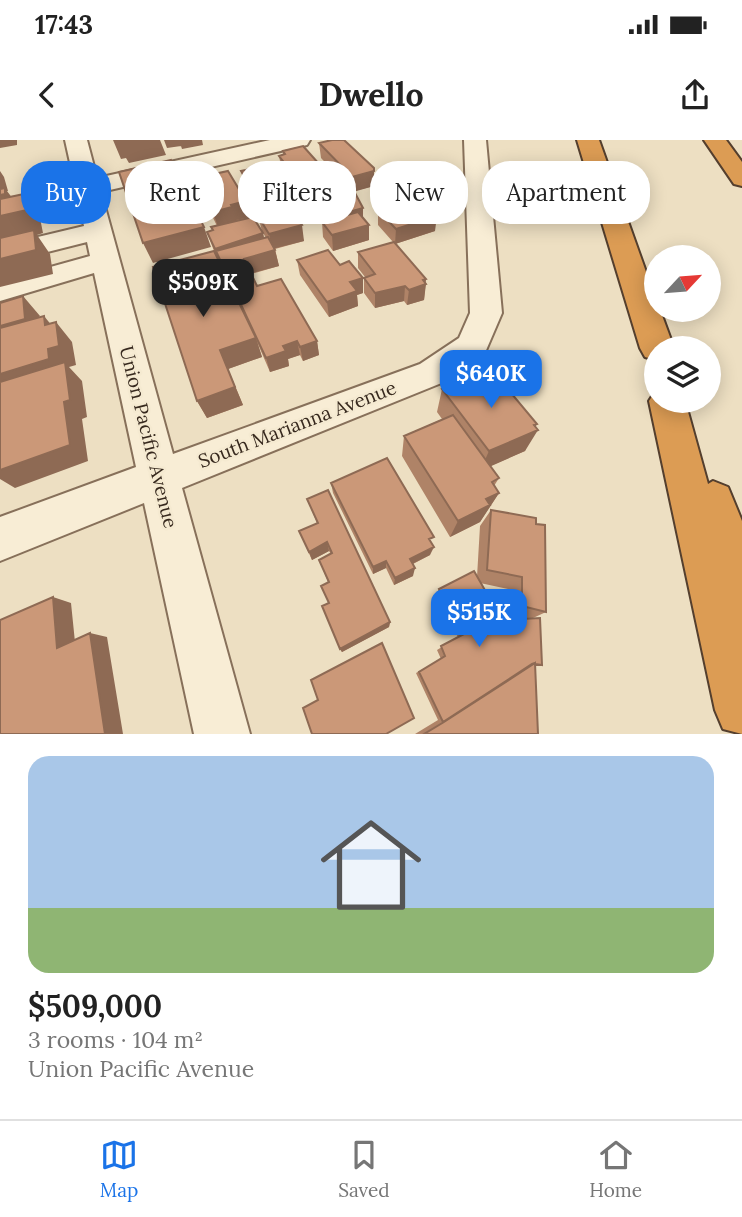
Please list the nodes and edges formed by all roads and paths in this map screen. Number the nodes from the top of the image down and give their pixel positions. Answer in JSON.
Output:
{"nodes":[{"id":1,"x":76,"y":140,"type":"edge"},
{"id":2,"x":299,"y":140,"type":"edge"},
{"id":3,"x":475,"y":140,"type":"edge"},
{"id":4,"x":588,"y":140,"type":"edge"},
{"id":5,"x":715,"y":140,"type":"edge"},
{"id":6,"x":81,"y":161,"type":"edge"},
{"id":7,"x":742,"y":170,"type":"edge"},
{"id":8,"x":742,"y":179,"type":"edge"},
{"id":9,"x":111,"y":183,"type":"edge"},
{"id":10,"x":95,"y":224,"type":"edge"},
{"id":11,"x":97,"y":231,"type":"junction"},
{"id":12,"x":0,"y":255,"type":"edge"},
{"id":13,"x":105,"y":261,"type":"junction"},
{"id":14,"x":0,"y":291,"type":"edge"},
{"id":15,"x":644,"y":311,"type":"edge"},
{"id":16,"x":670,"y":413,"type":"edge"},
{"id":17,"x":680,"y":413,"type":"edge"},
{"id":18,"x":159,"y":477,"type":"junction"},
{"id":19,"x":0,"y":539,"type":"edge"},
{"id":20,"x":742,"y":582,"type":"edge"},
{"id":21,"x":742,"y":710,"type":"edge"},
{"id":22,"x":222,"y":734,"type":"edge"}],
"edges":[{"from":1,"to":6,"type":"street","name":"Union Pacific Avenue"},
{"from":2,"to":9,"type":"street"},
{"from":3,"to":18,"type":"street","name":"South Marianna Avenue"},
{"from":4,"to":15,"type":"highway"},
{"from":5,"to":7,"type":"highway"},
{"from":5,"to":8,"type":"highway"},
{"from":10,"to":11,"type":"street","name":"Union Pacific Avenue"},
{"from":11,"to":12,"type":"street"},
{"from":11,"to":13,"type":"street","name":"Union Pacific Avenue"},
{"from":13,"to":14,"type":"street"},
{"from":13,"to":18,"type":"street","name":"Union Pacific Avenue"},
{"from":16,"to":21,"type":"highway"},
{"from":17,"to":20,"type":"highway"},
{"from":18,"to":19,"type":"street","name":"South Marianna Avenue"},
{"from":18,"to":22,"type":"street","name":"Union Pacific Avenue"}]}
